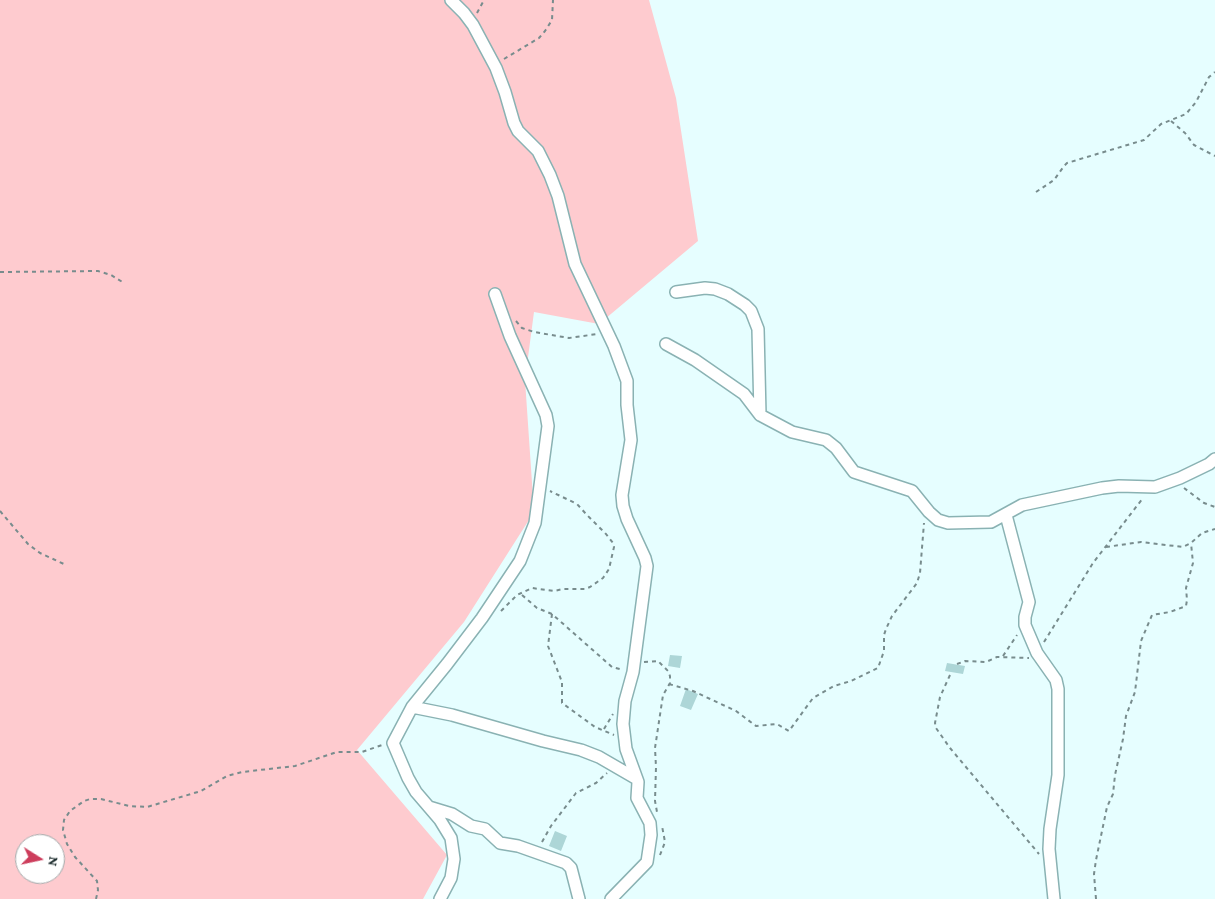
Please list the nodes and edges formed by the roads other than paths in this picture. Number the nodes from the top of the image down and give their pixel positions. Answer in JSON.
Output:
{"nodes":[{"id":1,"x":451,"y":0,"type":"edge"},
{"id":2,"x":676,"y":292,"type":"dead end"},
{"id":3,"x":495,"y":294,"type":"dead end"},
{"id":4,"x":666,"y":344,"type":"dead end"},
{"id":5,"x":760,"y":414,"type":"junction"},
{"id":6,"x":1215,"y":459,"type":"edge"},
{"id":7,"x":1006,"y":515,"type":"junction"},
{"id":8,"x":412,"y":707,"type":"junction"},
{"id":9,"x":637,"y":779,"type":"junction"},
{"id":10,"x":429,"y":806,"type":"junction"},
{"id":11,"x":440,"y":899,"type":"edge"},
{"id":12,"x":579,"y":899,"type":"edge"},
{"id":13,"x":611,"y":899,"type":"edge"},
{"id":14,"x":1054,"y":899,"type":"edge"}],
"edges":[{"from":1,"to":9,"type":"street"},
{"from":2,"to":5,"type":"street"},
{"from":3,"to":8,"type":"street"},
{"from":4,"to":5,"type":"street"},
{"from":5,"to":7,"type":"street"},
{"from":6,"to":7,"type":"street"},
{"from":7,"to":14,"type":"street"},
{"from":8,"to":9,"type":"street"},
{"from":8,"to":10,"type":"street"},
{"from":9,"to":13,"type":"street"},
{"from":10,"to":11,"type":"street"},
{"from":10,"to":12,"type":"street"}]}
